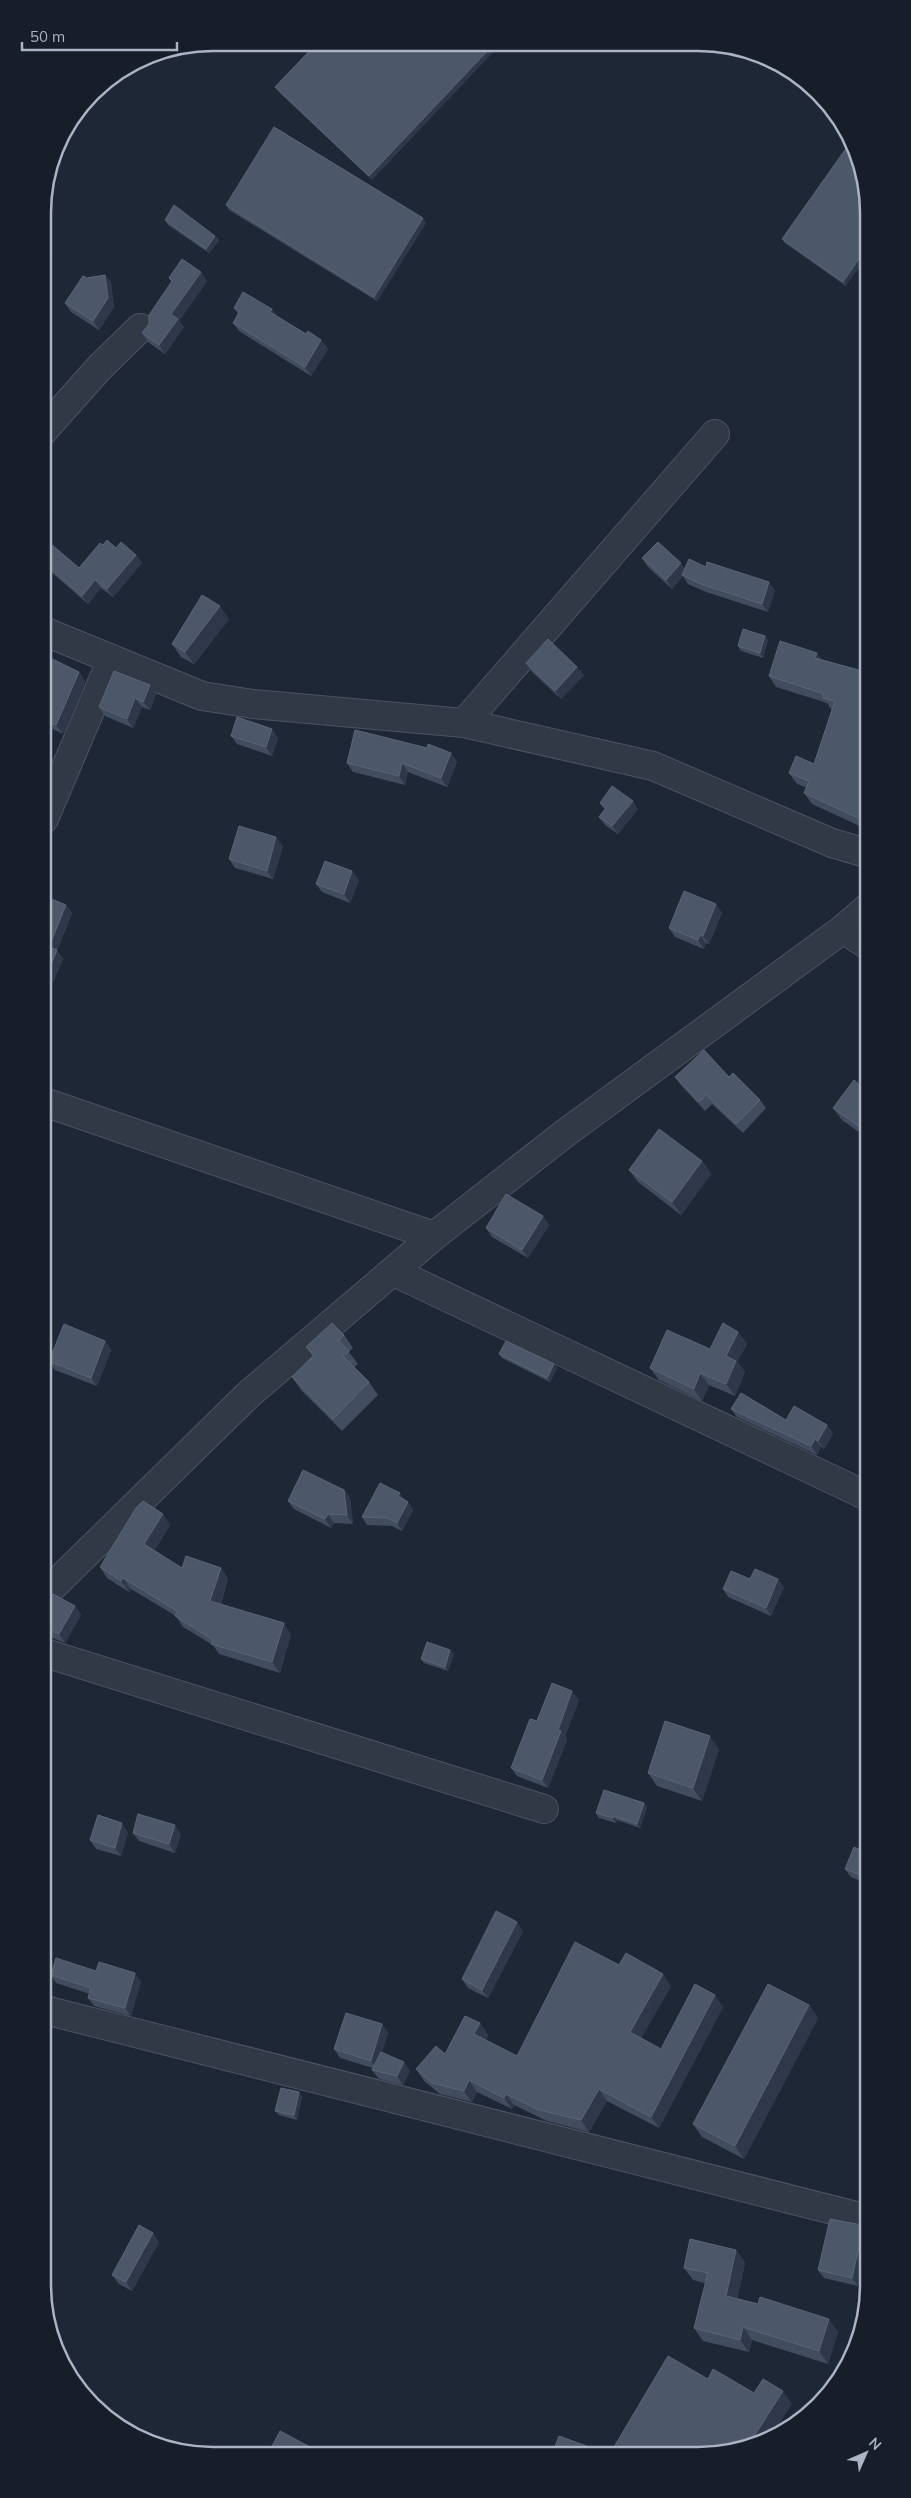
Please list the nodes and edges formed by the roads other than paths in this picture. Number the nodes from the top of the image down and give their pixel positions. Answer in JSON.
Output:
{"nodes":[{"id":1,"x":140,"y":328,"type":"dead end"},
{"id":2,"x":52,"y":421,"type":"edge"},
{"id":3,"x":715,"y":434,"type":"dead end"},
{"id":4,"x":52,"y":634,"type":"edge"},
{"id":5,"x":112,"y":659,"type":"junction"},
{"id":6,"x":464,"y":722,"type":"junction"},
{"id":7,"x":52,"y":801,"type":"edge"},
{"id":8,"x":860,"y":851,"type":"edge"},
{"id":9,"x":860,"y":915,"type":"edge"},
{"id":10,"x":843,"y":929,"type":"junction"},
{"id":11,"x":860,"y":940,"type":"edge"},
{"id":12,"x":52,"y":1105,"type":"edge"},
{"id":13,"x":434,"y":1236,"type":"junction"},
{"id":14,"x":394,"y":1272,"type":"junction"},
{"id":15,"x":859,"y":1492,"type":"edge"},
{"id":16,"x":51,"y":1588,"type":"edge"},
{"id":17,"x":51,"y":1655,"type":"edge"},
{"id":18,"x":544,"y":1809,"type":"dead end"},
{"id":19,"x":51,"y":2012,"type":"edge"},
{"id":20,"x":859,"y":2217,"type":"edge"}],
"edges":[{"from":1,"to":2,"type":"street"},
{"from":3,"to":6,"type":"street"},
{"from":4,"to":5,"type":"street"},
{"from":5,"to":6,"type":"street"},
{"from":5,"to":7,"type":"street"},
{"from":6,"to":8,"type":"street"},
{"from":9,"to":10,"type":"street"},
{"from":10,"to":11,"type":"street"},
{"from":10,"to":13,"type":"street"},
{"from":12,"to":13,"type":"street"},
{"from":13,"to":14,"type":"street"},
{"from":14,"to":15,"type":"street"},
{"from":14,"to":16,"type":"street"},
{"from":17,"to":18,"type":"street"},
{"from":19,"to":20,"type":"street"}]}
